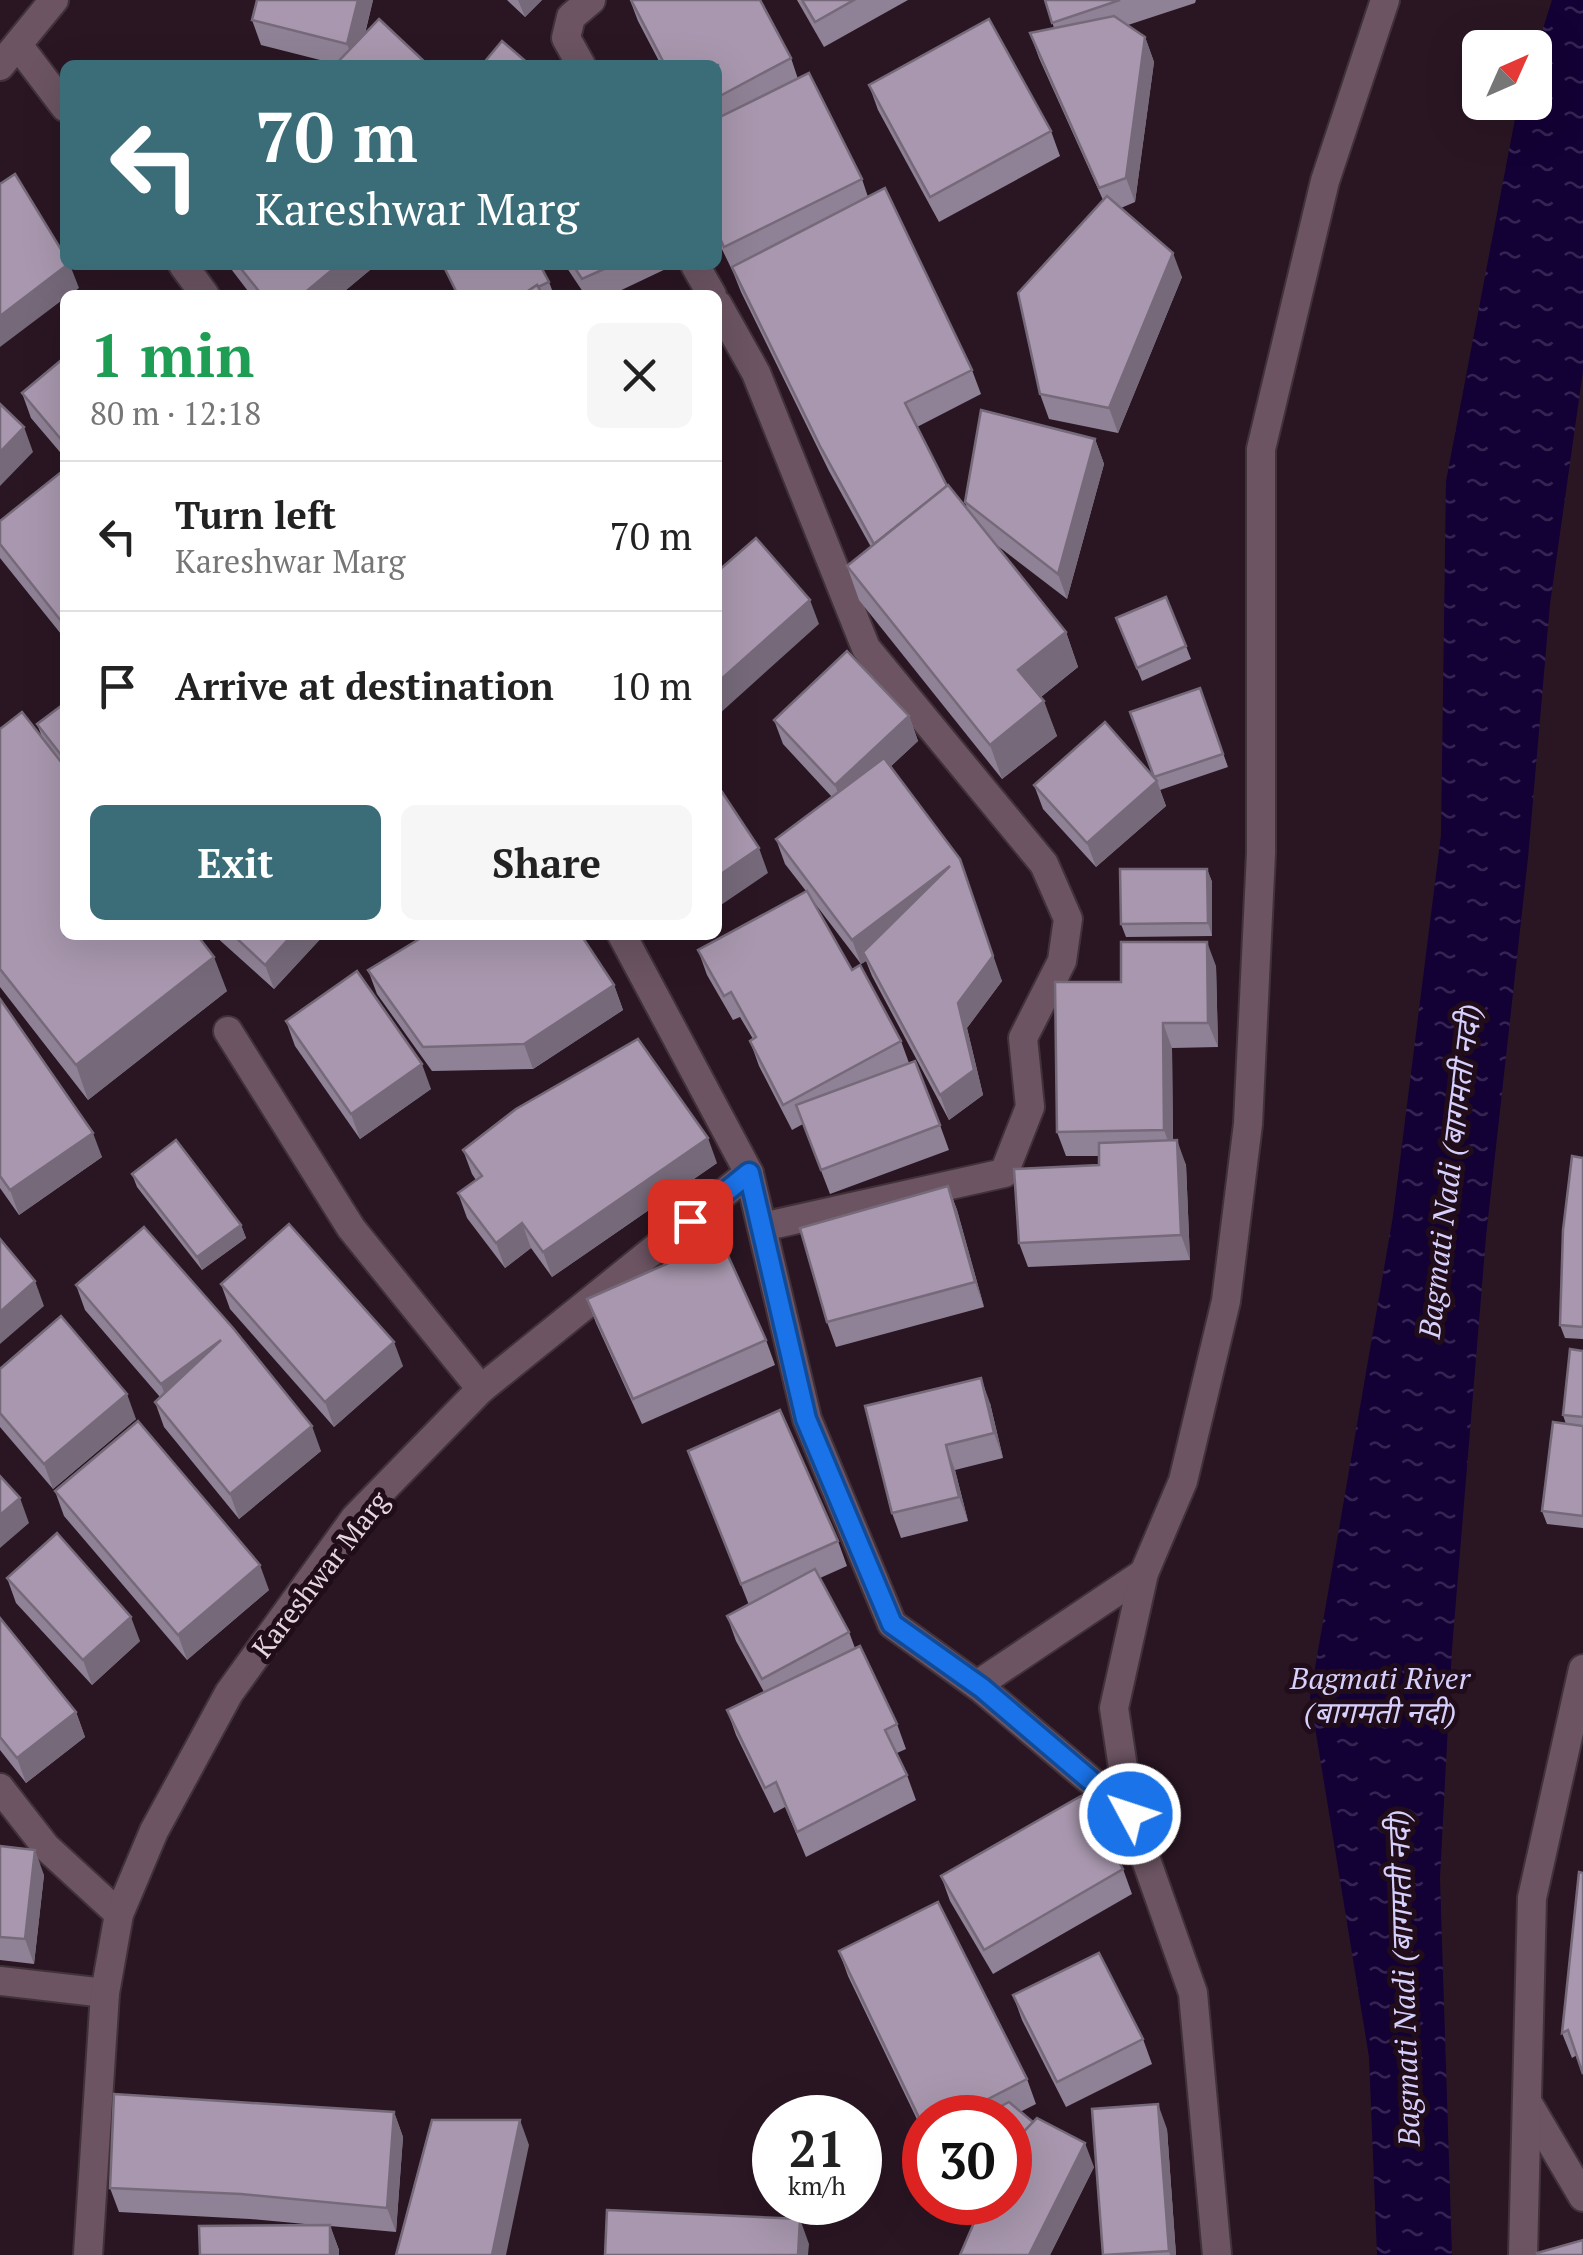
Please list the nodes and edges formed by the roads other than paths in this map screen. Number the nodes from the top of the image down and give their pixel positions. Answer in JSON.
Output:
{"nodes":[{"id":1,"x":54,"y":0,"type":"edge"},
{"id":2,"x":591,"y":0,"type":"edge"},
{"id":3,"x":1384,"y":0,"type":"edge"},
{"id":4,"x":9,"y":55,"type":"edge"},
{"id":5,"x":578,"y":60,"type":"edge"},
{"id":6,"x":60,"y":102,"type":"edge"},
{"id":7,"x":187,"y":270,"type":"edge"},
{"id":8,"x":202,"y":290,"type":"edge"},
{"id":9,"x":722,"y":312,"type":"edge"},
{"id":10,"x":625,"y":940,"type":"edge"},
{"id":11,"x":228,"y":1032,"type":"dead end"},
{"id":12,"x":749,"y":1173,"type":"junction"},
{"id":13,"x":762,"y":1227,"type":"junction"},
{"id":14,"x":481,"y":1389,"type":"junction"},
{"id":15,"x":1144,"y":1573,"type":"junction"},
{"id":16,"x":1583,"y":1668,"type":"edge"},
{"id":17,"x":976,"y":1685,"type":"junction"},
{"id":18,"x":0,"y":1788,"type":"edge"},
{"id":19,"x":1130,"y":1814,"type":"junction"},
{"id":20,"x":118,"y":1914,"type":"junction"},
{"id":21,"x":0,"y":1981,"type":"edge"},
{"id":22,"x":105,"y":1993,"type":"junction"},
{"id":23,"x":1529,"y":2106,"type":"junction"},
{"id":24,"x":1583,"y":2197,"type":"edge"},
{"id":25,"x":88,"y":2255,"type":"edge"},
{"id":26,"x":1217,"y":2255,"type":"edge"},
{"id":27,"x":1524,"y":2255,"type":"edge"}],
"edges":[{"from":1,"to":4,"type":"street"},
{"from":2,"to":5,"type":"street"},
{"from":3,"to":15,"type":"street"},
{"from":4,"to":6,"type":"street"},
{"from":7,"to":8,"type":"street"},
{"from":9,"to":13,"type":"street"},
{"from":10,"to":12,"type":"street"},
{"from":11,"to":14,"type":"street"},
{"from":12,"to":13,"type":"street"},
{"from":12,"to":14,"type":"street","name":"Kareshwar Marg"},
{"from":13,"to":17,"type":"street"},
{"from":14,"to":20,"type":"street","name":"Kareshwar Marg"},
{"from":15,"to":17,"type":"street"},
{"from":15,"to":19,"type":"street"},
{"from":16,"to":23,"type":"street"},
{"from":17,"to":19,"type":"street"},
{"from":18,"to":20,"type":"street"},
{"from":19,"to":26,"type":"street"},
{"from":20,"to":22,"type":"street","name":"Kareshwar Marg"},
{"from":21,"to":22,"type":"street"},
{"from":22,"to":25,"type":"street","name":"Kareshwar Marg"},
{"from":23,"to":24,"type":"street"},
{"from":23,"to":27,"type":"street"}]}
